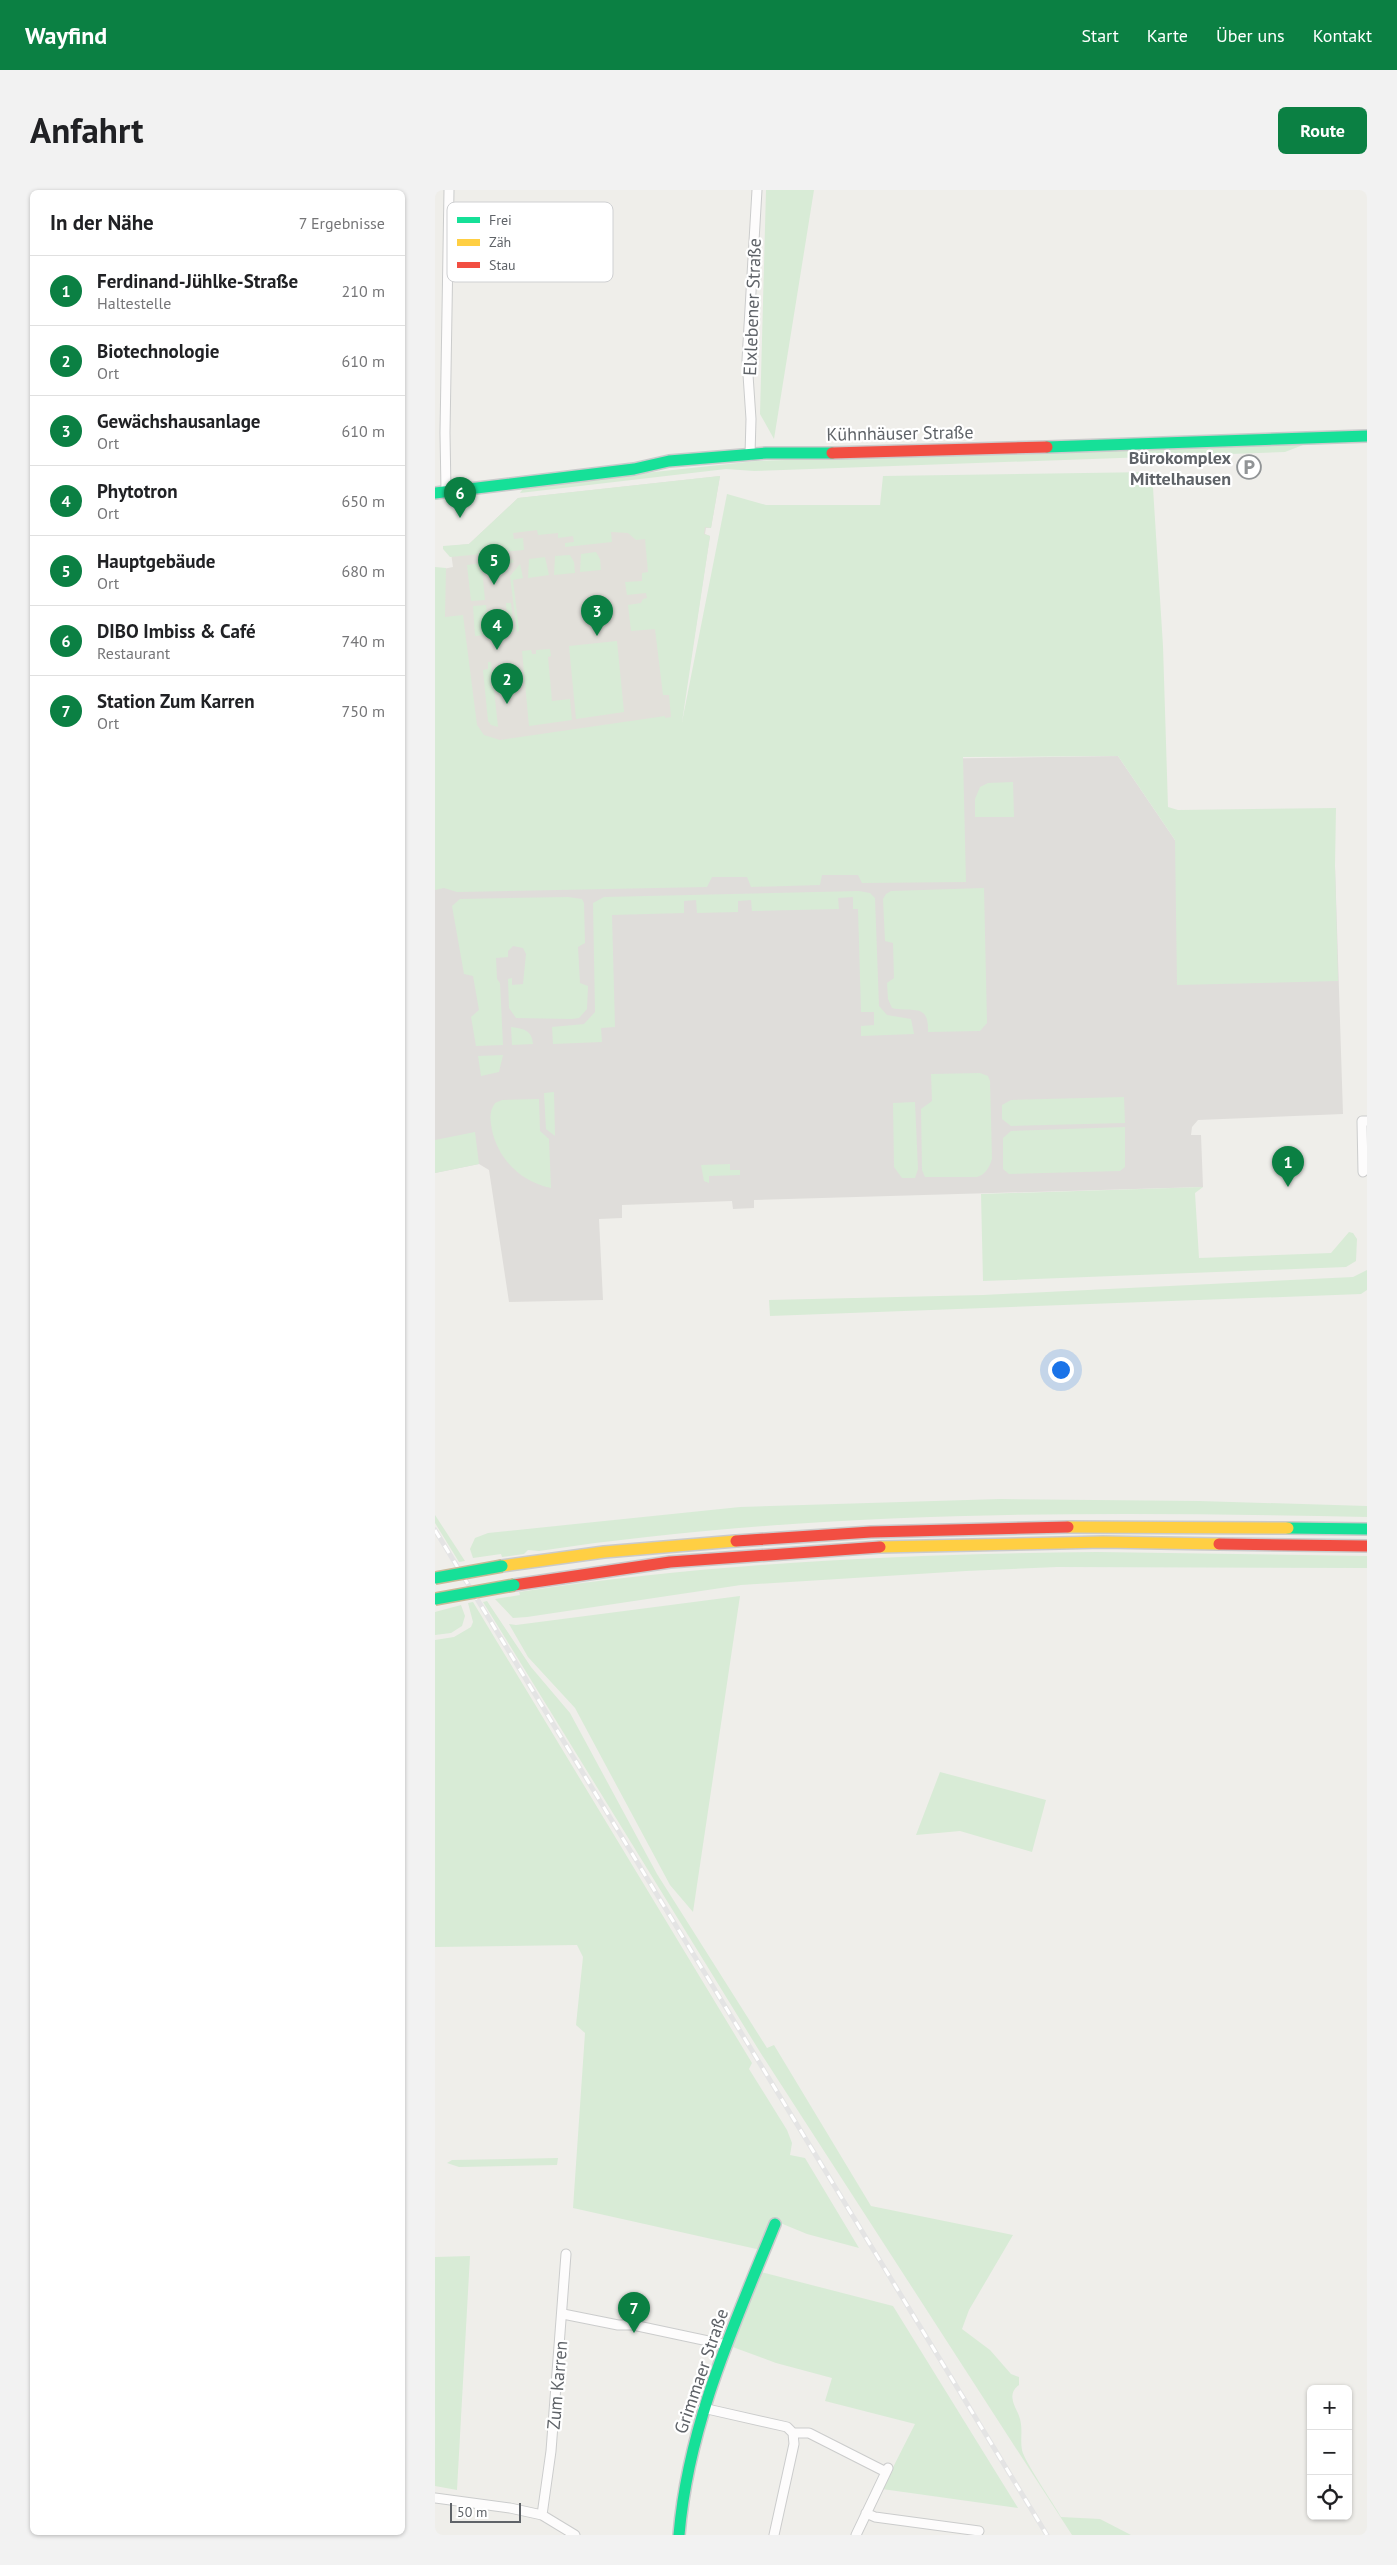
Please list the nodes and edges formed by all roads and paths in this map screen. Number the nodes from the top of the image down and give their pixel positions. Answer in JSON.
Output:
{"nodes":[{"id":1,"x":757,"y":190,"type":"edge"},
{"id":2,"x":447,"y":282,"type":"edge"},
{"id":3,"x":1367,"y":436,"type":"edge"},
{"id":4,"x":750,"y":455,"type":"junction"},
{"id":5,"x":441,"y":492,"type":"edge"},
{"id":6,"x":1367,"y":1121,"type":"edge"},
{"id":7,"x":1363,"y":1172,"type":"dead end"},
{"id":8,"x":1367,"y":1530,"type":"edge"},
{"id":9,"x":1367,"y":1546,"type":"edge"},
{"id":10,"x":435,"y":1578,"type":"edge"},
{"id":11,"x":435,"y":1599,"type":"edge"},
{"id":12,"x":775,"y":2224,"type":"dead end"},
{"id":13,"x":567,"y":2254,"type":"dead end"},
{"id":14,"x":563,"y":2314,"type":"junction"},
{"id":15,"x":727,"y":2345,"type":"junction"},
{"id":16,"x":703,"y":2408,"type":"junction"},
{"id":17,"x":793,"y":2433,"type":"junction"},
{"id":18,"x":435,"y":2498,"type":"edge"},
{"id":19,"x":866,"y":2513,"type":"junction"},
{"id":20,"x":542,"y":2516,"type":"junction"},
{"id":21,"x":979,"y":2531,"type":"dead end"},
{"id":22,"x":575,"y":2535,"type":"edge"},
{"id":23,"x":679,"y":2535,"type":"edge"},
{"id":24,"x":774,"y":2535,"type":"edge"},
{"id":25,"x":856,"y":2535,"type":"edge"}],
"edges":[{"from":1,"to":4,"type":"street","name":"Elxlebener Straße"},
{"from":2,"to":5,"type":"street"},
{"from":3,"to":4,"type":"main road","name":"Kühnhäuser Straße"},
{"from":4,"to":5,"type":"main road","name":"Kühnhäuser Straße"},
{"from":6,"to":7,"type":"street"},
{"from":8,"to":10,"type":"main road","bridge":true},
{"from":9,"to":11,"type":"main road","bridge":true},
{"from":12,"to":15,"type":"main road","name":"Grimmaer Straße"},
{"from":13,"to":14,"type":"street","name":"Zum Karren"},
{"from":14,"to":15,"type":"street"},
{"from":14,"to":20,"type":"street","name":"Zum Karren"},
{"from":15,"to":16,"type":"main road","name":"Grimmaer Straße"},
{"from":16,"to":17,"type":"street"},
{"from":16,"to":23,"type":"main road","name":"Grimmaer Straße"},
{"from":17,"to":19,"type":"street"},
{"from":17,"to":24,"type":"street"},
{"from":18,"to":20,"type":"street"},
{"from":19,"to":21,"type":"street"},
{"from":19,"to":25,"type":"street"},
{"from":20,"to":22,"type":"street"}]}
